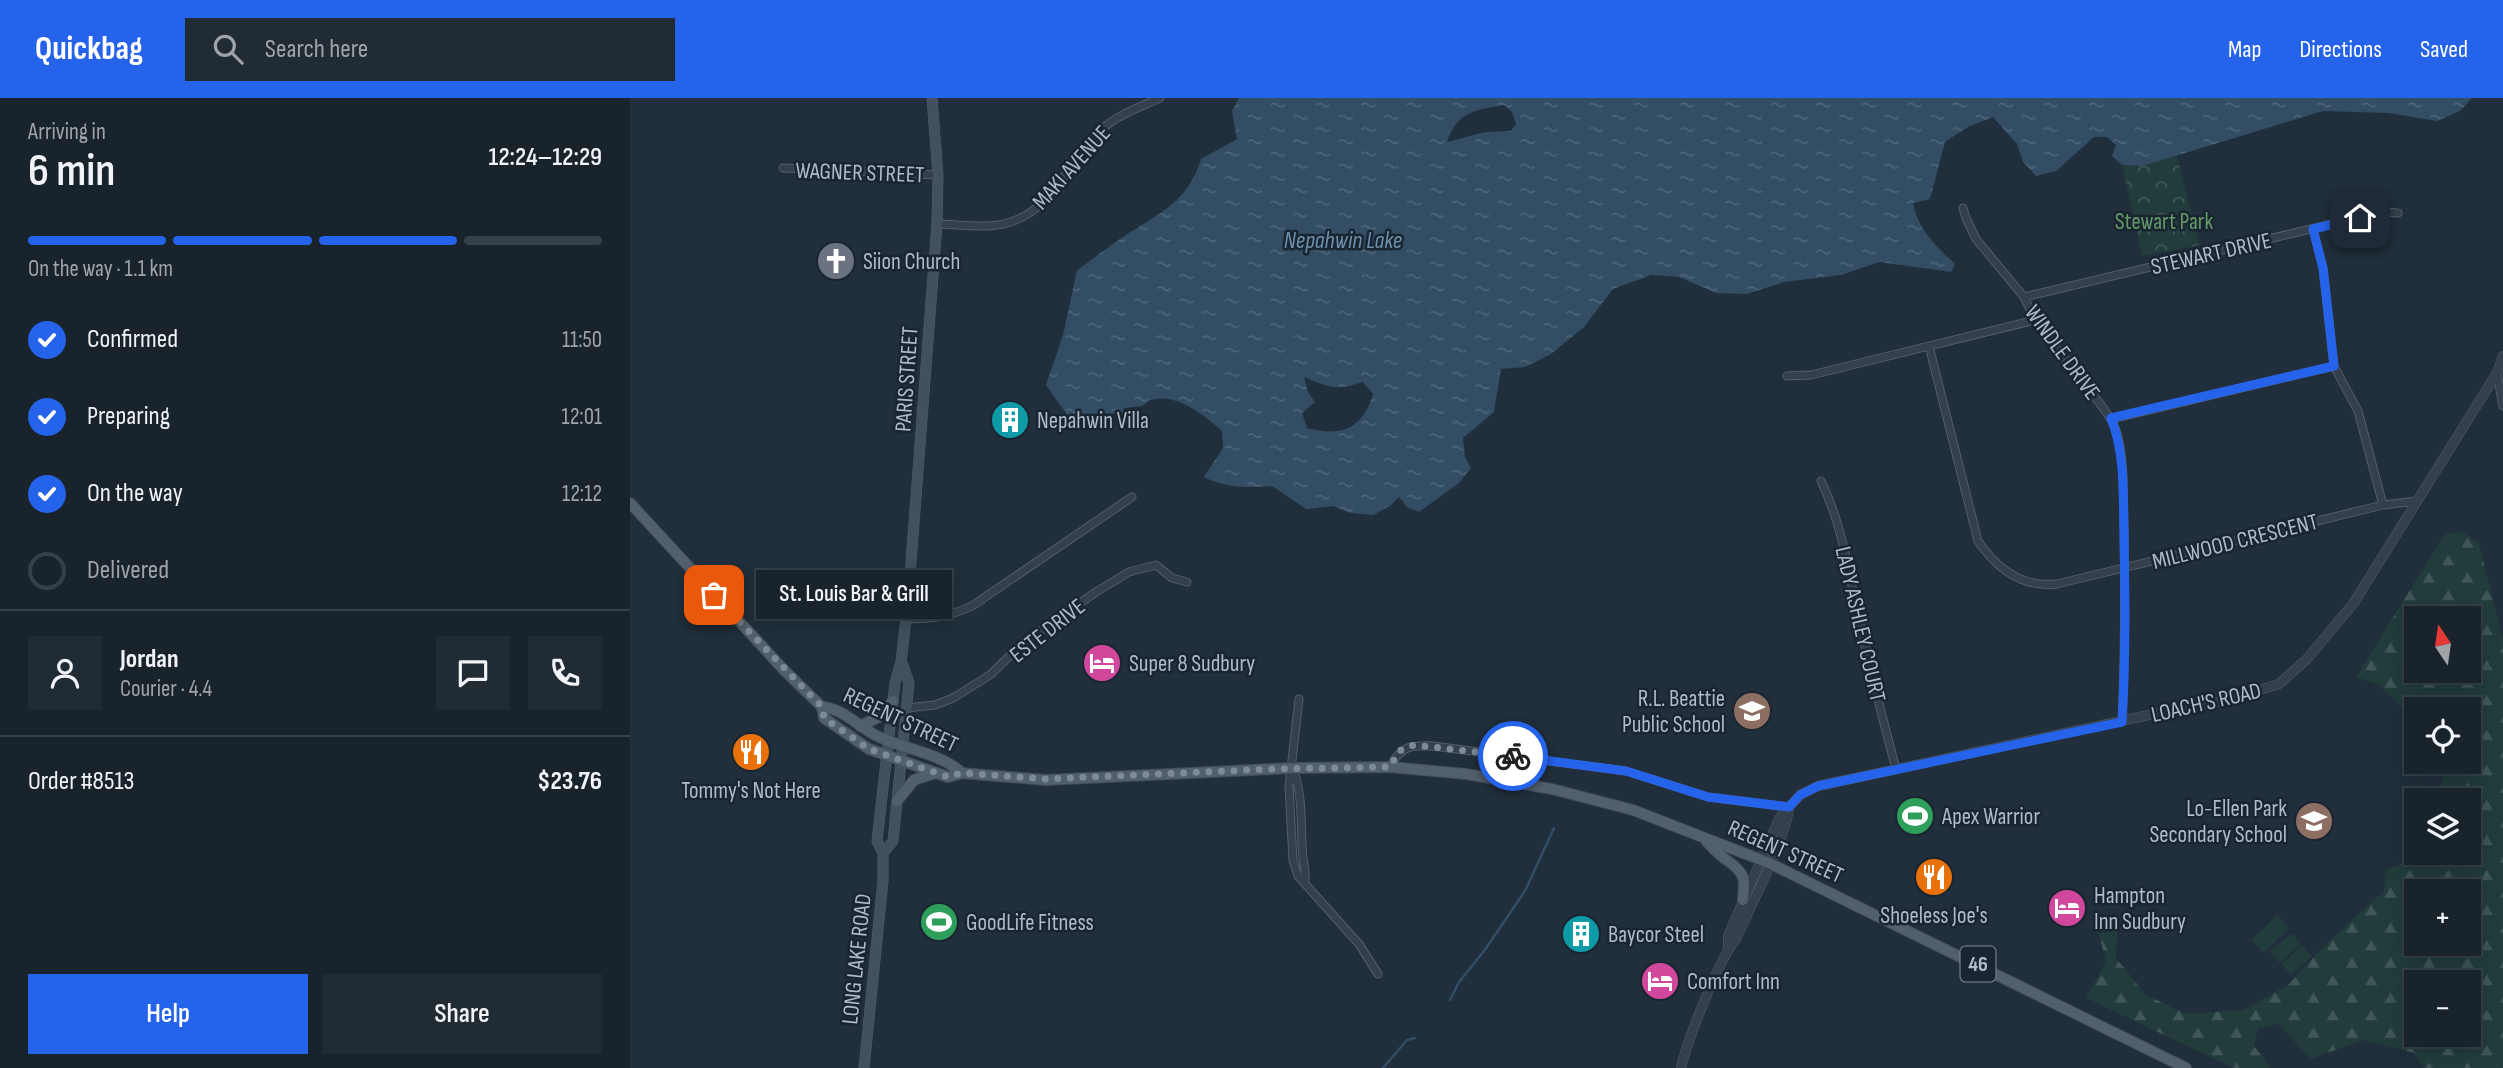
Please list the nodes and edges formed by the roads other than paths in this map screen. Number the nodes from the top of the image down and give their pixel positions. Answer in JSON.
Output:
{"nodes":[{"id":1,"x":932,"y":98,"type":"edge"},
{"id":2,"x":1160,"y":98,"type":"edge"},
{"id":3,"x":783,"y":168,"type":"dead end"},
{"id":4,"x":938,"y":175,"type":"junction"},
{"id":5,"x":1963,"y":208,"type":"dead end"},
{"id":6,"x":2398,"y":213,"type":"dead end"},
{"id":7,"x":937,"y":224,"type":"junction"},
{"id":8,"x":2313,"y":229,"type":"junction"},
{"id":9,"x":2024,"y":297,"type":"junction"},
{"id":10,"x":2035,"y":320,"type":"junction"},
{"id":11,"x":1929,"y":346,"type":"junction"},
{"id":12,"x":2503,"y":356,"type":"edge"},
{"id":13,"x":2334,"y":366,"type":"junction"},
{"id":14,"x":2497,"y":373,"type":"junction"},
{"id":15,"x":1787,"y":376,"type":"dead end"},
{"id":16,"x":2503,"y":406,"type":"edge"},
{"id":17,"x":2111,"y":418,"type":"junction"},
{"id":18,"x":1821,"y":481,"type":"dead end"},
{"id":19,"x":1132,"y":498,"type":"dead end"},
{"id":20,"x":2417,"y":501,"type":"junction"},
{"id":21,"x":630,"y":503,"type":"edge"},
{"id":22,"x":2383,"y":505,"type":"junction"},
{"id":23,"x":2124,"y":568,"type":"junction"},
{"id":24,"x":1186,"y":582,"type":"dead end"},
{"id":25,"x":906,"y":618,"type":"junction"},
{"id":26,"x":901,"y":662,"type":"junction"},
{"id":27,"x":1298,"y":699,"type":"dead end"},
{"id":28,"x":893,"y":701,"type":"junction"},
{"id":29,"x":822,"y":707,"type":"junction"},
{"id":30,"x":906,"y":708,"type":"junction"},
{"id":31,"x":2122,"y":722,"type":"junction"},
{"id":32,"x":860,"y":726,"type":"junction"},
{"id":33,"x":888,"y":741,"type":"junction"},
{"id":34,"x":903,"y":747,"type":"junction"},
{"id":35,"x":887,"y":757,"type":"junction"},
{"id":36,"x":901,"y":762,"type":"junction"},
{"id":37,"x":1390,"y":767,"type":"junction"},
{"id":38,"x":1293,"y":768,"type":"junction"},
{"id":39,"x":1896,"y":769,"type":"junction"},
{"id":40,"x":935,"y":773,"type":"junction"},
{"id":41,"x":962,"y":773,"type":"junction"},
{"id":42,"x":897,"y":801,"type":"junction"},
{"id":43,"x":1789,"y":807,"type":"junction"},
{"id":44,"x":1702,"y":837,"type":"junction"},
{"id":45,"x":883,"y":853,"type":"junction"},
{"id":46,"x":1765,"y":861,"type":"junction"},
{"id":47,"x":1743,"y":900,"type":"junction"},
{"id":48,"x":1728,"y":948,"type":"junction"},
{"id":49,"x":1378,"y":974,"type":"dead end"},
{"id":50,"x":864,"y":1068,"type":"edge"},
{"id":51,"x":1681,"y":1068,"type":"edge"},
{"id":52,"x":2186,"y":1068,"type":"edge"}],
"edges":[{"from":1,"to":4,"type":"main road","name":"PARIS STREET"},
{"from":2,"to":7,"type":"street","name":"MAKI AVENUE"},
{"from":3,"to":4,"type":"street","name":"WAGNER STREET"},
{"from":4,"to":7,"type":"main road","name":"PARIS STREET"},
{"from":5,"to":9,"type":"street","name":"WINDLE DRIVE"},
{"from":6,"to":8,"type":"street","name":"STEWART DRIVE"},
{"from":7,"to":25,"type":"main road","name":"PARIS STREET"},
{"from":8,"to":9,"type":"street","name":"STEWART DRIVE"},
{"from":8,"to":13,"type":"street"},
{"from":9,"to":10,"type":"street","name":"WINDLE DRIVE"},
{"from":10,"to":11,"type":"street"},
{"from":10,"to":17,"type":"street","name":"WINDLE DRIVE"},
{"from":11,"to":15,"type":"street"},
{"from":11,"to":23,"type":"street","name":"MILLWOOD CRESCENT"},
{"from":12,"to":14,"type":"street","name":"LOACH'S ROAD"},
{"from":13,"to":17,"type":"street"},
{"from":13,"to":22,"type":"street"},
{"from":14,"to":16,"type":"street"},
{"from":14,"to":20,"type":"street","name":"LOACH'S ROAD"},
{"from":17,"to":23,"type":"street","name":"WINDLE DRIVE"},
{"from":18,"to":39,"type":"street","name":"LADY ASHLEY COURT"},
{"from":19,"to":25,"type":"street"},
{"from":20,"to":22,"type":"street","name":"MILLWOOD CRESCENT"},
{"from":20,"to":31,"type":"street","name":"LOACH'S ROAD"},
{"from":21,"to":29,"type":"main road","name":"REGENT STREET","number":"46"},
{"from":22,"to":23,"type":"street","name":"MILLWOOD CRESCENT"},
{"from":23,"to":31,"type":"street","name":"WINDLE DRIVE"},
{"from":24,"to":30,"type":"street","name":"ESTE DRIVE"},
{"from":25,"to":26,"type":"main road","name":"PARIS STREET"},
{"from":26,"to":28,"type":"main road","name":"PARIS STREET"},
{"from":26,"to":30,"type":"main road","name":"PARIS STREET"},
{"from":27,"to":38,"type":"street"},
{"from":28,"to":32,"type":"main road"},
{"from":28,"to":33,"type":"main road","name":"PARIS STREET"},
{"from":29,"to":32,"type":"main road","name":"REGENT STREET","number":"46"},
{"from":29,"to":35,"type":"main road","name":"REGENT STREET","number":"46"},
{"from":30,"to":34,"type":"main road","name":"PARIS STREET"},
{"from":31,"to":39,"type":"street","name":"LOACH'S ROAD"},
{"from":32,"to":33,"type":"main road","name":"REGENT STREET","number":"46"},
{"from":33,"to":34,"type":"main road","name":"REGENT STREET","number":"46"},
{"from":33,"to":35,"type":"main road","name":"LONG LAKE ROAD"},
{"from":34,"to":36,"type":"main road","name":"LONG LAKE ROAD"},
{"from":34,"to":41,"type":"main road","name":"REGENT STREET","number":"46"},
{"from":35,"to":36,"type":"main road","name":"REGENT STREET","number":"46"},
{"from":35,"to":45,"type":"main road","name":"LONG LAKE ROAD"},
{"from":36,"to":40,"type":"main road","name":"REGENT STREET","number":"46"},
{"from":36,"to":42,"type":"main road","name":"LONG LAKE ROAD"},
{"from":37,"to":38,"type":"main road","name":"REGENT STREET","number":"46"},
{"from":37,"to":43,"type":"street"},
{"from":37,"to":44,"type":"main road","name":"REGENT STREET","number":"46"},
{"from":38,"to":41,"type":"main road","name":"REGENT STREET","number":"46"},
{"from":38,"to":49,"type":"street"},
{"from":39,"to":43,"type":"street","name":"LOACH'S ROAD"},
{"from":40,"to":41,"type":"main road","name":"REGENT STREET","number":"46"},
{"from":40,"to":42,"type":"main road"},
{"from":42,"to":45,"type":"main road","name":"LONG LAKE ROAD"},
{"from":43,"to":46,"type":"street"},
{"from":44,"to":46,"type":"main road","name":"REGENT STREET","number":"46"},
{"from":44,"to":47,"type":"main road"},
{"from":45,"to":50,"type":"main road","name":"LONG LAKE ROAD"},
{"from":46,"to":47,"type":"street"},
{"from":46,"to":48,"type":"street"},
{"from":46,"to":52,"type":"main road","name":"REGENT STREET","number":"46"},
{"from":47,"to":48,"type":"street"},
{"from":48,"to":51,"type":"street"}]}
